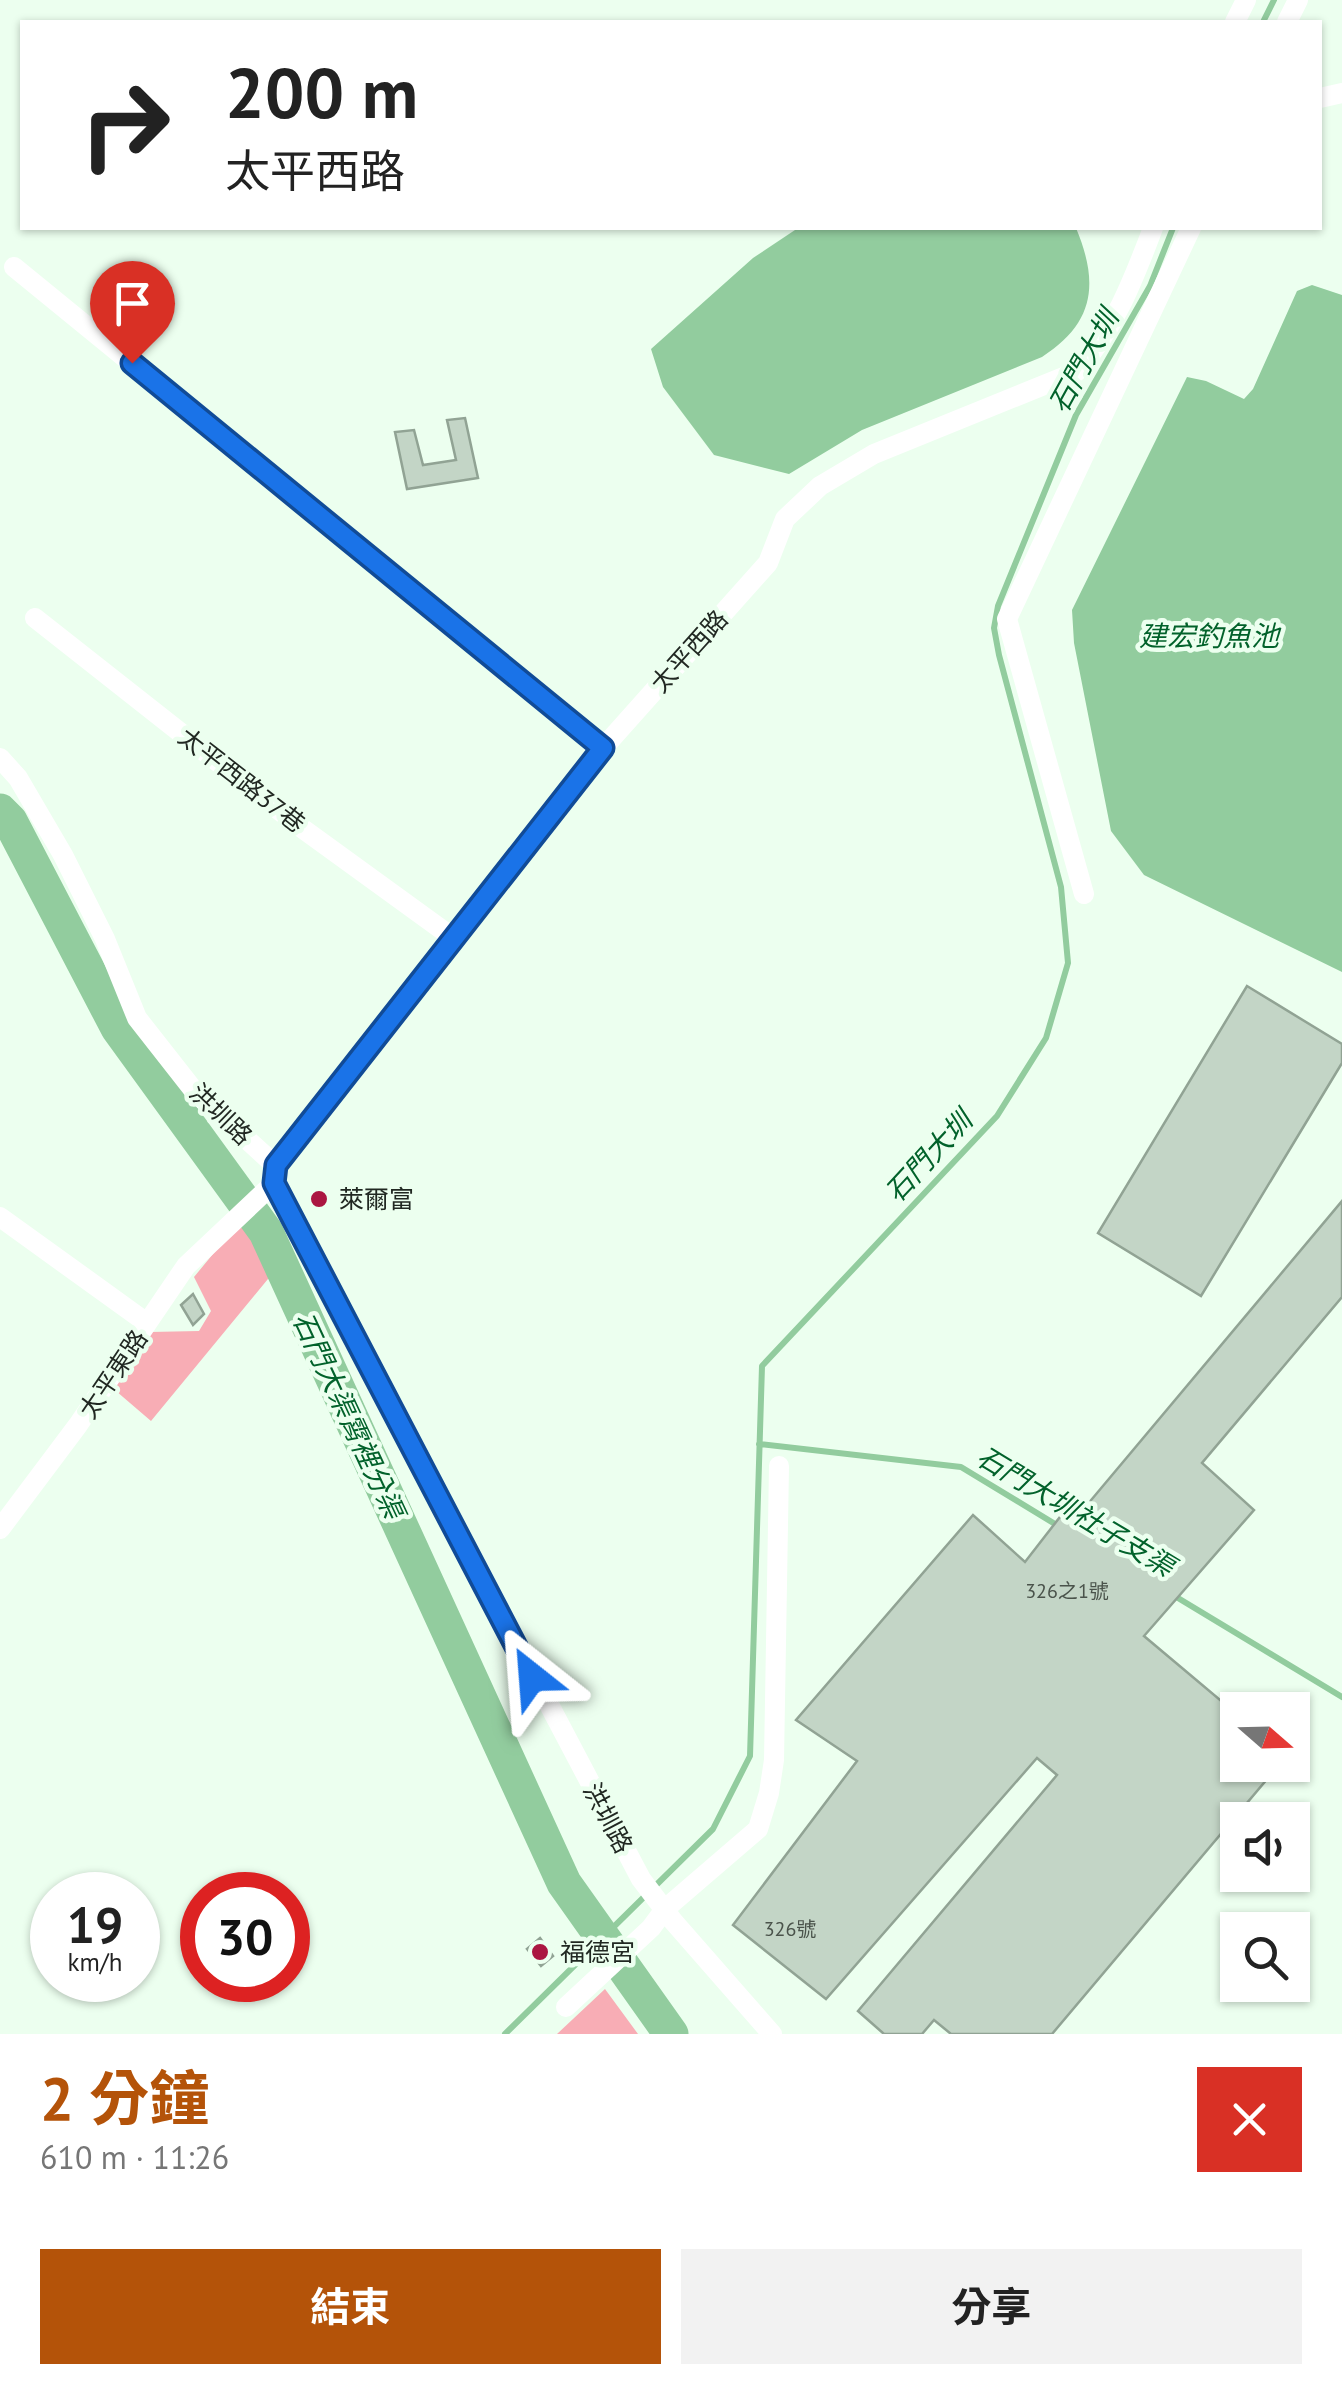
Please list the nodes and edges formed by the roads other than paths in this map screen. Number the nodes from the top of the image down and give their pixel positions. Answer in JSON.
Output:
{"nodes":[{"id":1,"x":1152,"y":230,"type":"edge"},
{"id":2,"x":1190,"y":230,"type":"edge"},
{"id":3,"x":14,"y":267,"type":"dead end"},
{"id":4,"x":35,"y":618,"type":"dead end"},
{"id":5,"x":603,"y":748,"type":"junction"},
{"id":6,"x":0,"y":758,"type":"edge"},
{"id":7,"x":1084,"y":894,"type":"dead end"},
{"id":8,"x":452,"y":937,"type":"junction"},
{"id":9,"x":275,"y":1174,"type":"junction"},
{"id":10,"x":0,"y":1217,"type":"edge"},
{"id":11,"x":147,"y":1323,"type":"junction"},
{"id":12,"x":779,"y":1466,"type":"dead end"},
{"id":13,"x":0,"y":1529,"type":"edge"},
{"id":14,"x":660,"y":1903,"type":"junction"},
{"id":15,"x":566,"y":2007,"type":"dead end"},
{"id":16,"x":772,"y":2034,"type":"edge"}],
"edges":[{"from":1,"to":5,"type":"street","name":"太平西路"},
{"from":2,"to":7,"type":"street"},
{"from":3,"to":5,"type":"street"},
{"from":4,"to":8,"type":"street","name":"太平西路37巷"},
{"from":5,"to":8,"type":"street","name":"太平西路"},
{"from":6,"to":9,"type":"street","name":"洪圳路"},
{"from":8,"to":9,"type":"street","name":"太平西路"},
{"from":9,"to":11,"type":"street","name":"太平東路"},
{"from":9,"to":14,"type":"street","name":"洪圳路"},
{"from":10,"to":11,"type":"street"},
{"from":11,"to":13,"type":"street","name":"太平東路"},
{"from":12,"to":14,"type":"street"},
{"from":14,"to":15,"type":"street"},
{"from":14,"to":16,"type":"street","name":"洪圳路"}]}
